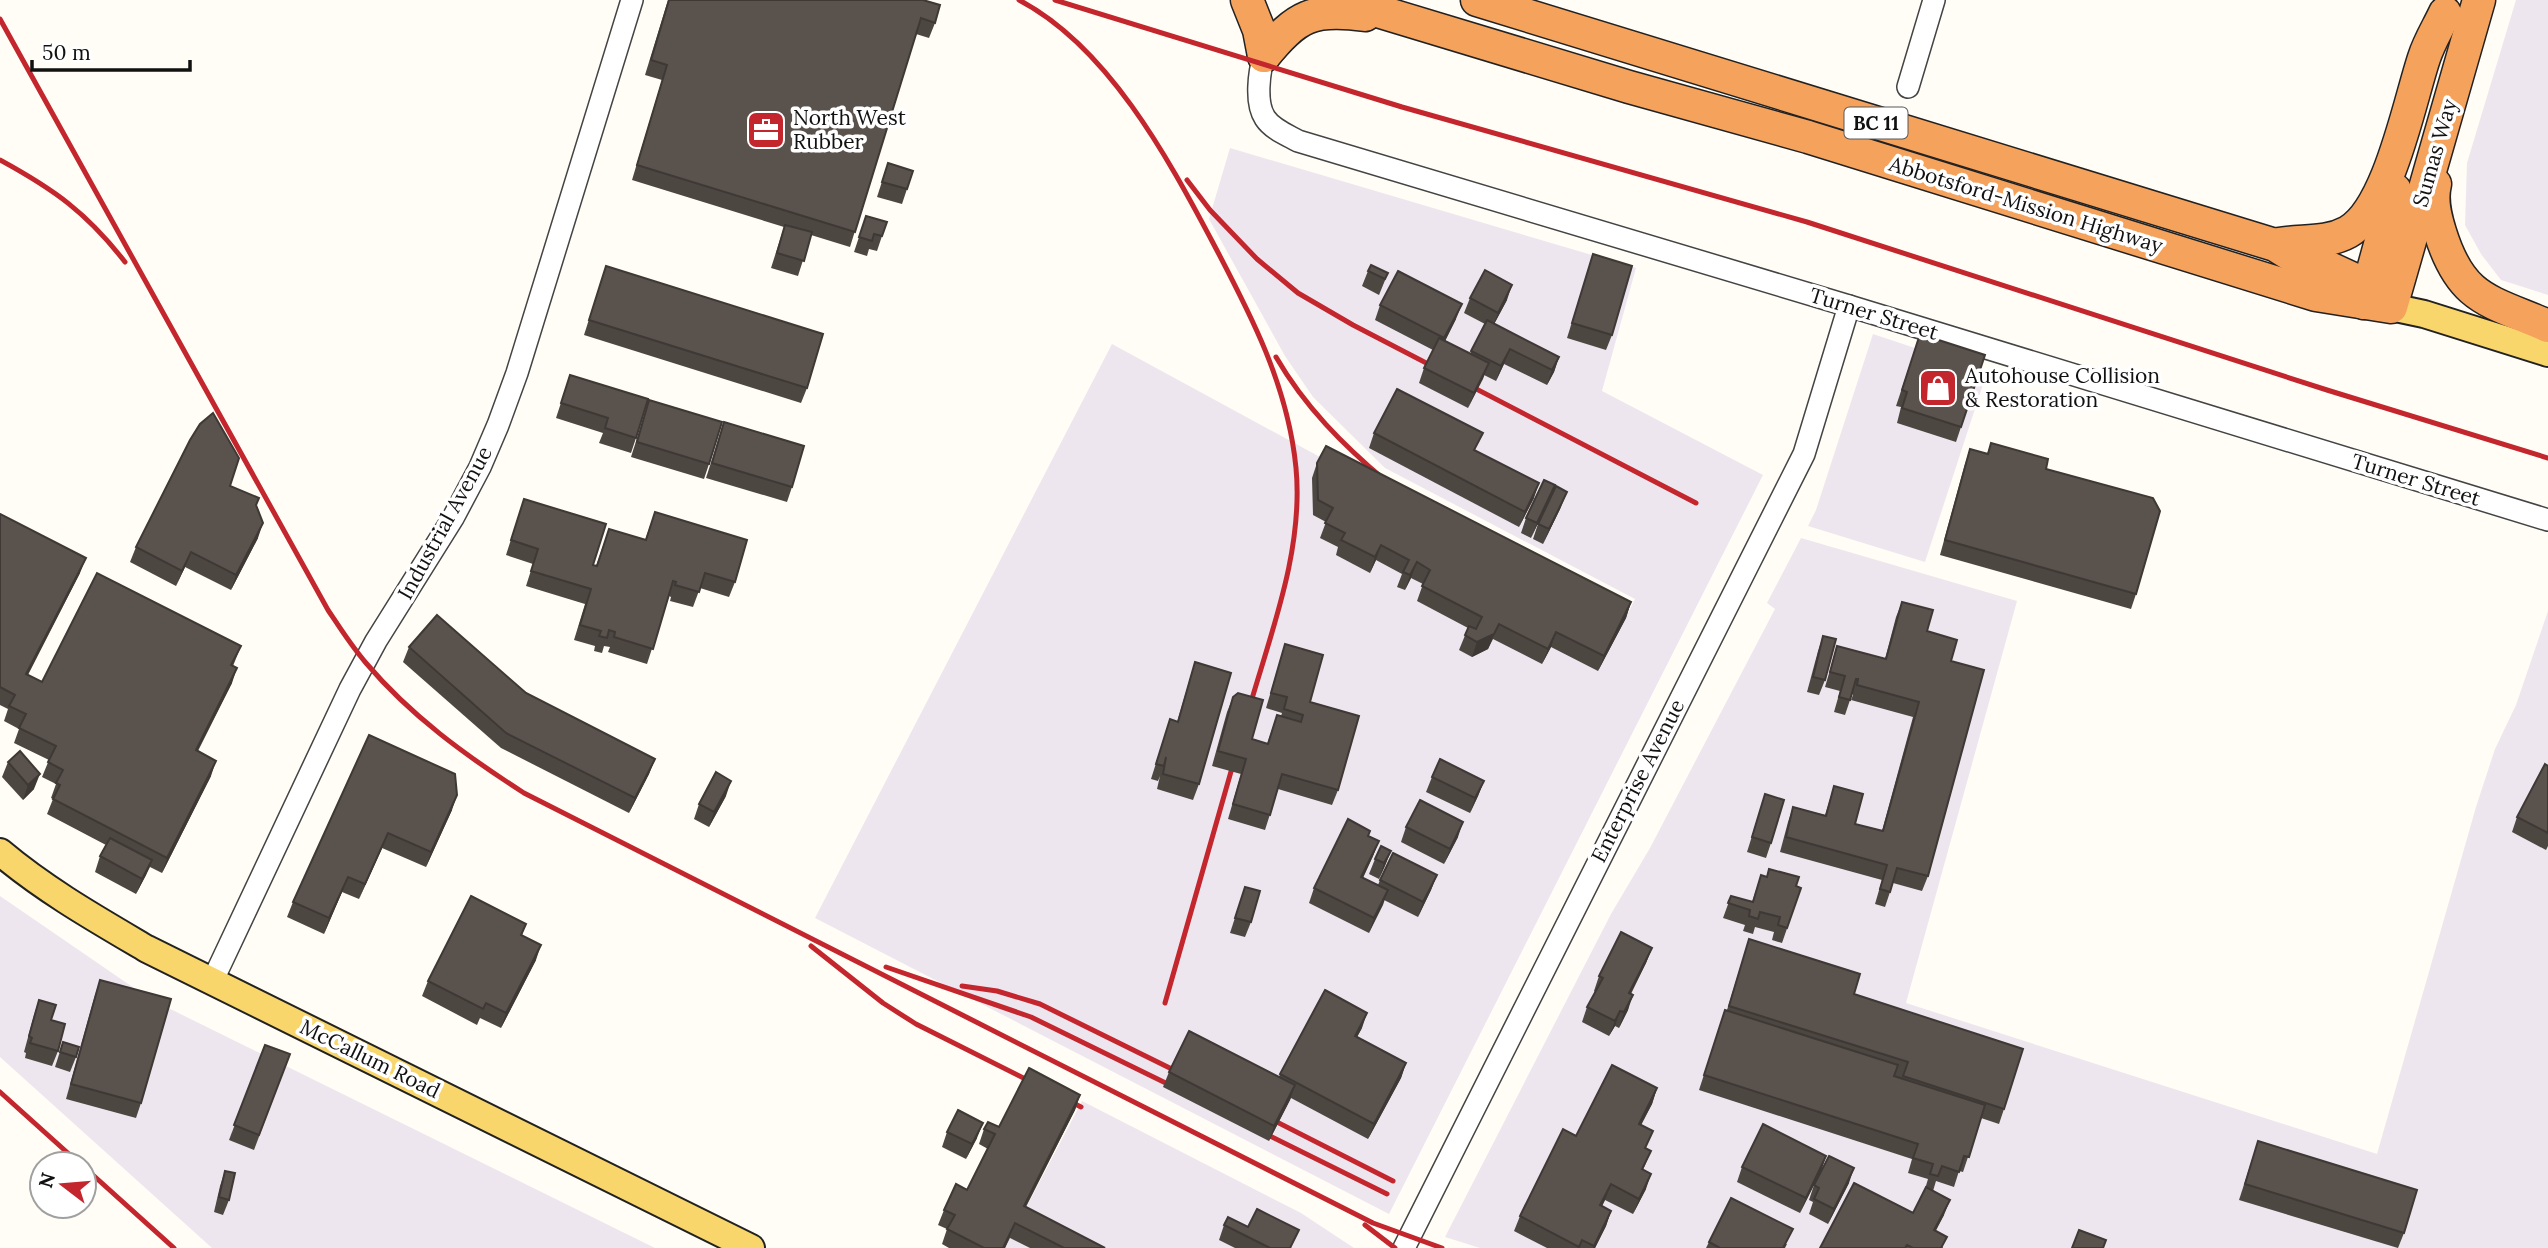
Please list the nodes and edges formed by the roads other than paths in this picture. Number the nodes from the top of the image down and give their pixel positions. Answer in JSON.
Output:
{"nodes":[{"id":1,"x":632,"y":0,"type":"edge"},
{"id":2,"x":1247,"y":0,"type":"edge"},
{"id":3,"x":1341,"y":0,"type":"edge"},
{"id":4,"x":1477,"y":0,"type":"edge"},
{"id":5,"x":1934,"y":0,"type":"edge"},
{"id":6,"x":2461,"y":9,"type":"edge"},
{"id":7,"x":1427,"y":27,"type":"junction"},
{"id":8,"x":1264,"y":56,"type":"junction"},
{"id":9,"x":1908,"y":87,"type":"dead end"},
{"id":10,"x":2275,"y":245,"type":"junction"},
{"id":11,"x":2379,"y":298,"type":"junction"},
{"id":12,"x":1849,"y":306,"type":"junction"},
{"id":13,"x":2548,"y":326,"type":"edge"},
{"id":14,"x":2548,"y":353,"type":"edge"},
{"id":15,"x":2548,"y":520,"type":"edge"},
{"id":16,"x":0,"y":852,"type":"edge"},
{"id":17,"x":212,"y":982,"type":"junction"},
{"id":18,"x":751,"y":1248,"type":"edge"},
{"id":19,"x":1404,"y":1248,"type":"edge"}],
"edges":[{"from":1,"to":17,"type":"street","name":"Industrial Avenue"},
{"from":2,"to":8,"type":"highway"},
{"from":3,"to":7,"type":"highway","name":"Abbotsford-Mission Highway","number":"BC 11"},
{"from":4,"to":10,"type":"highway","name":"Abbotsford-Mission Highway","number":"BC 11"},
{"from":5,"to":9,"type":"street"},
{"from":6,"to":10,"type":"highway"},
{"from":6,"to":11,"type":"highway","name":"Sumas Way"},
{"from":6,"to":13,"type":"highway"},
{"from":7,"to":8,"type":"highway"},
{"from":7,"to":11,"type":"highway","name":"Abbotsford-Mission Highway","number":"BC 11"},
{"from":8,"to":12,"type":"street","name":"Turner Street"},
{"from":10,"to":11,"type":"highway","name":"Abbotsford-Mission Highway","number":"BC 11"},
{"from":11,"to":14,"type":"main road"},
{"from":12,"to":15,"type":"street","name":"Turner Street"},
{"from":12,"to":19,"type":"street","name":"Enterprise Avenue"},
{"from":16,"to":17,"type":"main road","name":"McCallum Road"},
{"from":17,"to":18,"type":"main road","name":"McCallum Road"}]}
